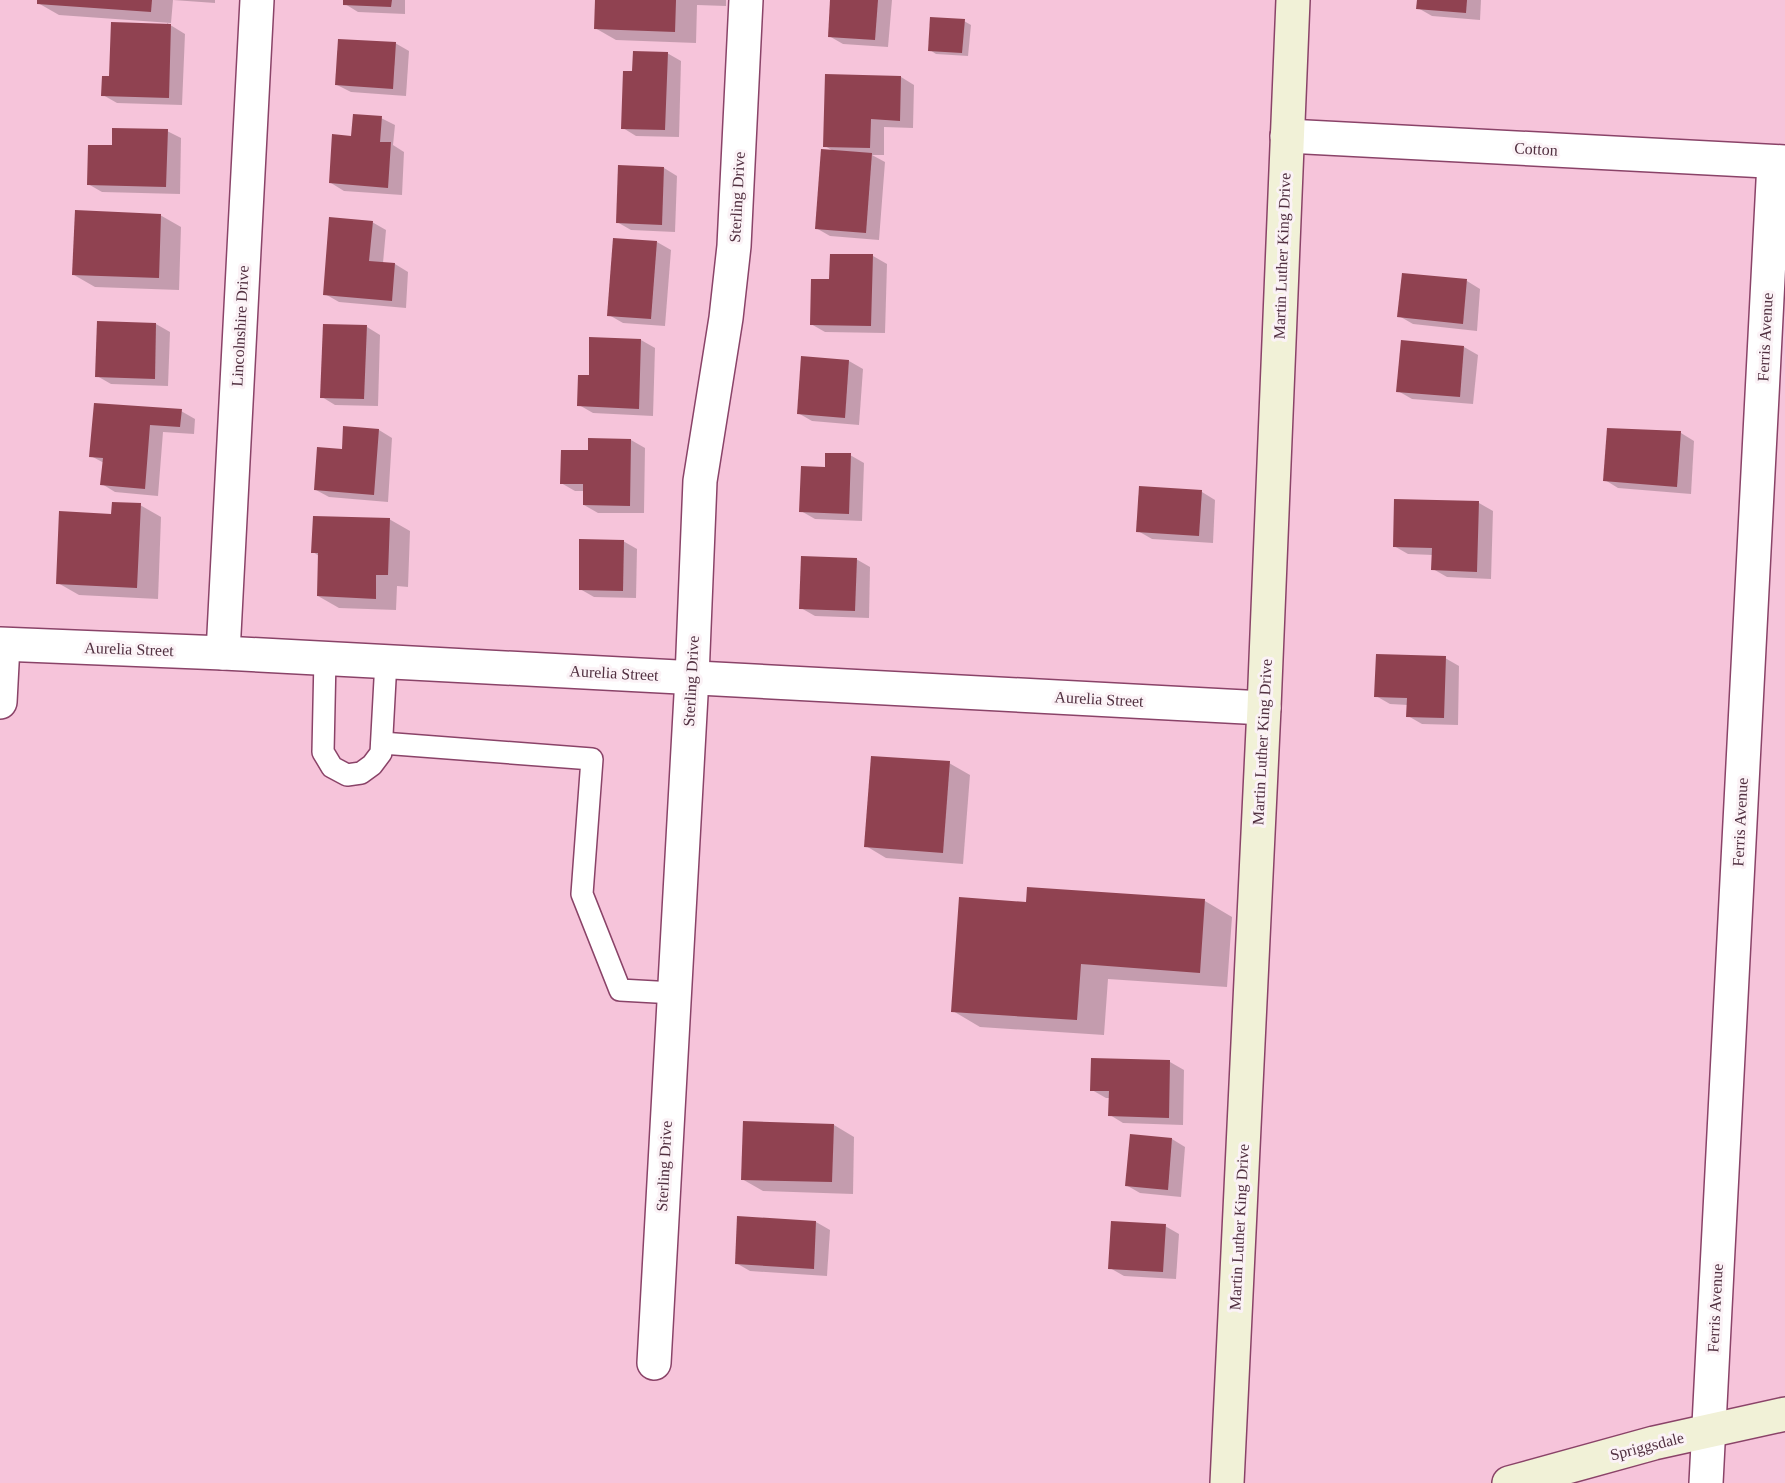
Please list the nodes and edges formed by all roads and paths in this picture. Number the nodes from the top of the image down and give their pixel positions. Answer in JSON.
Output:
{"nodes":[{"id":1,"x":257,"y":0,"type":"edge"},
{"id":2,"x":746,"y":0,"type":"edge"},
{"id":3,"x":1293,"y":0,"type":"edge"},
{"id":4,"x":1287,"y":136,"type":"junction"},
{"id":5,"x":1780,"y":162,"type":"edge"},
{"id":6,"x":2,"y":644,"type":"edge"},
{"id":7,"x":223,"y":652,"type":"junction"},
{"id":8,"x":326,"y":658,"type":"junction"},
{"id":9,"x":386,"y":661,"type":"junction"},
{"id":10,"x":692,"y":677,"type":"junction"},
{"id":11,"x":0,"y":702,"type":"edge"},
{"id":12,"x":1264,"y":708,"type":"junction"},
{"id":13,"x":381,"y":743,"type":"junction"},
{"id":14,"x":674,"y":993,"type":"junction"},
{"id":15,"x":654,"y":1363,"type":"dead end"},
{"id":16,"x":1785,"y":1413,"type":"edge"},
{"id":17,"x":1709,"y":1431,"type":"junction"},
{"id":18,"x":1227,"y":1483,"type":"edge"},
{"id":19,"x":1509,"y":1483,"type":"edge"},
{"id":20,"x":1706,"y":1483,"type":"edge"}],
"edges":[{"from":1,"to":7,"type":"street","name":"Lincolnshire Drive"},
{"from":2,"to":10,"type":"street","name":"Sterling Drive"},
{"from":3,"to":4,"type":"main road","name":"Martin Luther King Drive"},
{"from":4,"to":5,"type":"street","name":"Cotton"},
{"from":4,"to":12,"type":"main road","name":"Martin Luther King Drive"},
{"from":5,"to":17,"type":"street","name":"Ferris Avenue"},
{"from":6,"to":7,"type":"street","name":"Aurelia Street"},
{"from":6,"to":11,"type":"street"},
{"from":7,"to":8,"type":"street","name":"Aurelia Street"},
{"from":8,"to":9,"type":"street","name":"Aurelia Street"},
{"from":8,"to":13,"type":"lane"},
{"from":9,"to":10,"type":"street","name":"Aurelia Street"},
{"from":9,"to":13,"type":"lane"},
{"from":10,"to":12,"type":"street","name":"Aurelia Street"},
{"from":10,"to":14,"type":"street","name":"Sterling Drive"},
{"from":12,"to":18,"type":"main road","name":"Martin Luther King Drive"},
{"from":13,"to":14,"type":"lane"},
{"from":14,"to":15,"type":"street","name":"Sterling Drive"},
{"from":16,"to":17,"type":"main road","name":"Spriggsdale"},
{"from":17,"to":19,"type":"main road","name":"Spriggsdale"},
{"from":17,"to":20,"type":"street","name":"Ferris Avenue"}]}
